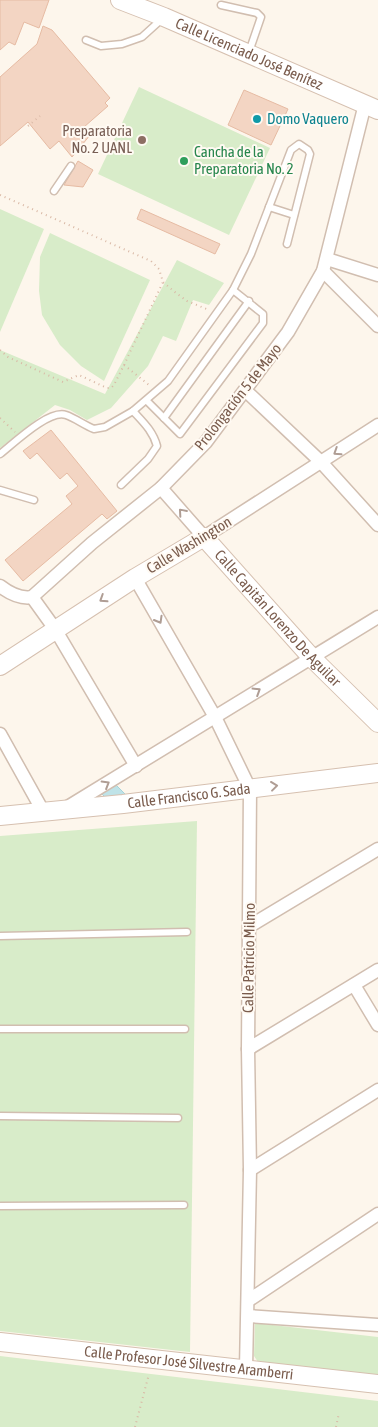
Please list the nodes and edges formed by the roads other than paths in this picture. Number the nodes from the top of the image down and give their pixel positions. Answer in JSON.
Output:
{"nodes":[{"id":1,"x":120,"y":0,"type":"edge"},
{"id":2,"x":221,"y":5,"type":"dead end"},
{"id":3,"x":164,"y":17,"type":"junction"},
{"id":4,"x":86,"y":40,"type":"dead end"},
{"id":5,"x":248,"y":54,"type":"junction"},
{"id":6,"x":372,"y":107,"type":"edge"},
{"id":7,"x":71,"y":166,"type":"dead end"},
{"id":8,"x":54,"y":191,"type":"dead end"},
{"id":9,"x":269,"y":207,"type":"junction"},
{"id":10,"x":294,"y":215,"type":"junction"},
{"id":11,"x":287,"y":244,"type":"dead end"},
{"id":12,"x":325,"y":265,"type":"junction"},
{"id":13,"x":378,"y":275,"type":"edge"},
{"id":14,"x":233,"y":290,"type":"junction"},
{"id":15,"x":249,"y":301,"type":"junction"},
{"id":16,"x":378,"y":326,"type":"edge"},
{"id":17,"x":246,"y":391,"type":"junction"},
{"id":18,"x":146,"y":400,"type":"junction"},
{"id":19,"x":133,"y":411,"type":"junction"},
{"id":20,"x":164,"y":418,"type":"junction"},
{"id":21,"x":378,"y":425,"type":"edge"},
{"id":22,"x":0,"y":454,"type":"edge"},
{"id":23,"x":321,"y":462,"type":"junction"},
{"id":24,"x":121,"y":485,"type":"dead end"},
{"id":25,"x":161,"y":488,"type":"junction"},
{"id":26,"x":0,"y":490,"type":"edge"},
{"id":27,"x":34,"y":500,"type":"dead end"},
{"id":28,"x":378,"y":525,"type":"edge"},
{"id":29,"x":204,"y":537,"type":"junction"},
{"id":30,"x":135,"y":578,"type":"junction"},
{"id":31,"x":0,"y":586,"type":"edge"},
{"id":32,"x":32,"y":597,"type":"junction"},
{"id":33,"x":378,"y":617,"type":"edge"},
{"id":34,"x":55,"y":629,"type":"junction"},
{"id":35,"x":312,"y":658,"type":"junction"},
{"id":36,"x":0,"y":666,"type":"edge"},
{"id":37,"x":215,"y":717,"type":"junction"},
{"id":38,"x":378,"y":723,"type":"edge"},
{"id":39,"x":0,"y":734,"type":"edge"},
{"id":40,"x":136,"y":766,"type":"junction"},
{"id":41,"x":378,"y":773,"type":"edge"},
{"id":42,"x":250,"y":789,"type":"junction"},
{"id":43,"x":64,"y":810,"type":"junction"},
{"id":44,"x":44,"y":813,"type":"junction"},
{"id":45,"x":0,"y":816,"type":"edge"},
{"id":46,"x":378,"y":849,"type":"edge"},
{"id":47,"x":250,"y":926,"type":"junction"},
{"id":48,"x":187,"y":932,"type":"dead end"},
{"id":49,"x":0,"y":936,"type":"edge"},
{"id":50,"x":378,"y":970,"type":"edge"},
{"id":51,"x":354,"y":985,"type":"junction"},
{"id":52,"x":378,"y":1025,"type":"edge"},
{"id":53,"x":0,"y":1029,"type":"edge"},
{"id":54,"x":185,"y":1030,"type":"dead end"},
{"id":55,"x":248,"y":1049,"type":"junction"},
{"id":56,"x":378,"y":1090,"type":"edge"},
{"id":57,"x":0,"y":1116,"type":"edge"},
{"id":58,"x":178,"y":1118,"type":"dead end"},
{"id":59,"x":250,"y":1170,"type":"junction"},
{"id":60,"x":184,"y":1205,"type":"dead end"},
{"id":61,"x":0,"y":1206,"type":"edge"},
{"id":62,"x":378,"y":1214,"type":"edge"},
{"id":63,"x":249,"y":1300,"type":"junction"},
{"id":64,"x":248,"y":1316,"type":"junction"},
{"id":65,"x":378,"y":1326,"type":"edge"},
{"id":66,"x":0,"y":1342,"type":"edge"},
{"id":67,"x":246,"y":1369,"type":"junction"},
{"id":68,"x":378,"y":1384,"type":"edge"}],
"edges":[{"from":1,"to":3,"type":"street","name":"Calle Licenciado José Benítez"},
{"from":2,"to":5,"type":"lane"},
{"from":3,"to":4,"type":"lane"},
{"from":3,"to":5,"type":"street","name":"Calle Licenciado José Benítez"},
{"from":5,"to":6,"type":"street","name":"Calle Licenciado José Benítez"},
{"from":6,"to":12,"type":"street","name":"Prolongación 5 de Mayo"},
{"from":7,"to":8,"type":"lane"},
{"from":9,"to":10,"type":"lane"},
{"from":9,"to":10,"type":"lane"},
{"from":9,"to":14,"type":"lane"},
{"from":10,"to":11,"type":"lane"},
{"from":12,"to":13,"type":"street"},
{"from":12,"to":16,"type":"street"},
{"from":12,"to":17,"type":"street","name":"Prolongación 5 de Mayo"},
{"from":14,"to":15,"type":"lane"},
{"from":14,"to":18,"type":"lane"},
{"from":15,"to":20,"type":"lane"},
{"from":15,"to":20,"type":"lane"},
{"from":17,"to":23,"type":"street"},
{"from":17,"to":25,"type":"street","name":"Prolongación 5 de Mayo"},
{"from":18,"to":19,"type":"lane"},
{"from":18,"to":20,"type":"lane"},
{"from":19,"to":22,"type":"lane"},
{"from":19,"to":24,"type":"lane"},
{"from":21,"to":23,"type":"street","name":"Calle Washington","one_way":true},
{"from":23,"to":28,"type":"street"},
{"from":23,"to":29,"type":"street","name":"Calle Washington"},
{"from":29,"to":25,"type":"street","name":"Calle Capitán Lorenzo De Aguilar","one_way":true},
{"from":25,"to":32,"type":"street","name":"Prolongación 5 de Mayo"},
{"from":26,"to":27,"type":"lane"},
{"from":29,"to":30,"type":"street","name":"Calle Washington"},
{"from":29,"to":35,"type":"street","name":"Calle Capitán Lorenzo De Aguilar"},
{"from":30,"to":34,"type":"street","name":"Calle Washington","one_way":true},
{"from":30,"to":37,"type":"street","name":"Calle Patricio Milmo","one_way":true},
{"from":31,"to":32,"type":"street"},
{"from":32,"to":34,"type":"street"},
{"from":33,"to":35,"type":"street"},
{"from":34,"to":36,"type":"street","name":"Calle Washington"},
{"from":34,"to":40,"type":"street"},
{"from":37,"to":35,"type":"street","one_way":true},
{"from":35,"to":38,"type":"street","name":"Calle Capitán Lorenzo De Aguilar"},
{"from":37,"to":40,"type":"street"},
{"from":37,"to":42,"type":"street","name":"Calle Patricio Milmo"},
{"from":39,"to":44,"type":"street"},
{"from":43,"to":40,"type":"street","one_way":true},
{"from":42,"to":41,"type":"street","name":"Calle Francisco G. Sada","one_way":true},
{"from":42,"to":43,"type":"street","name":"Calle Francisco G. Sada"},
{"from":42,"to":47,"type":"street","name":"Calle Patricio Milmo"},
{"from":43,"to":44,"type":"street","name":"Calle Francisco G. Sada"},
{"from":44,"to":45,"type":"street","name":"Calle Francisco G. Sada"},
{"from":46,"to":47,"type":"street"},
{"from":47,"to":55,"type":"street","name":"Calle Patricio Milmo"},
{"from":48,"to":49,"type":"lane"},
{"from":50,"to":51,"type":"street"},
{"from":51,"to":52,"type":"street"},
{"from":51,"to":55,"type":"street"},
{"from":53,"to":54,"type":"lane"},
{"from":55,"to":59,"type":"street","name":"Calle Patricio Milmo"},
{"from":56,"to":59,"type":"street"},
{"from":57,"to":58,"type":"lane"},
{"from":59,"to":63,"type":"street","name":"Calle Patricio Milmo"},
{"from":60,"to":61,"type":"lane"},
{"from":62,"to":63,"type":"street"},
{"from":63,"to":64,"type":"street","name":"Calle Patricio Milmo"},
{"from":64,"to":65,"type":"street"},
{"from":64,"to":67,"type":"street","name":"Calle Patricio Milmo"},
{"from":66,"to":67,"type":"street","name":"Calle Profesor José Silvestre Aramberri"},
{"from":67,"to":68,"type":"street","name":"Calle Profesor José Silvestre Aramberri"}]}
